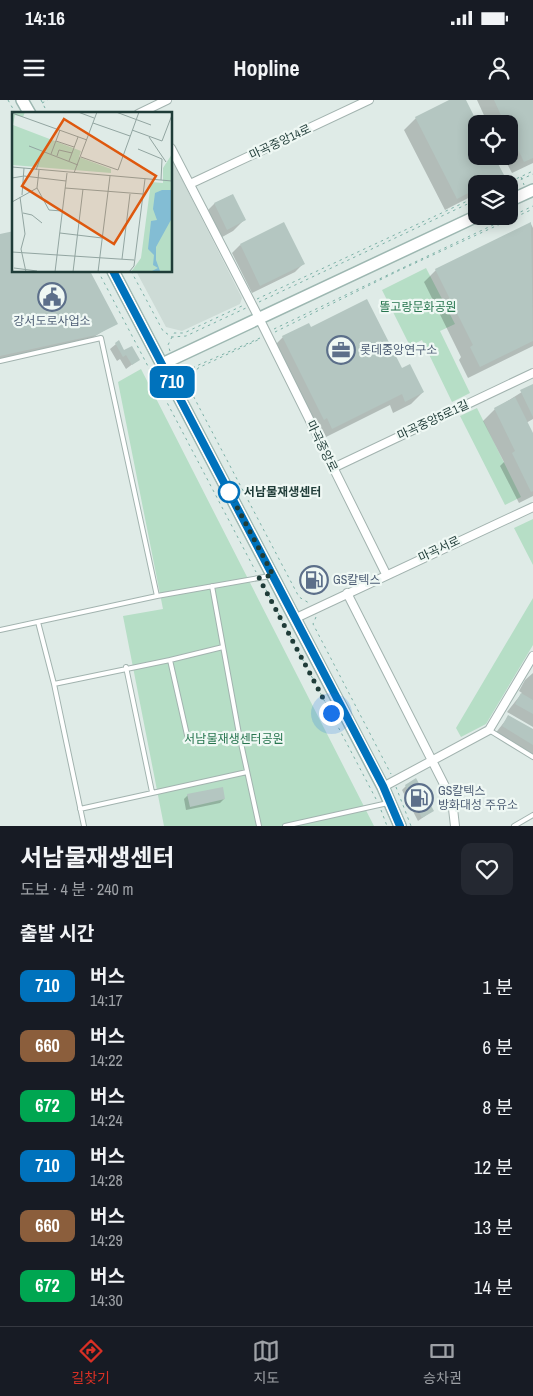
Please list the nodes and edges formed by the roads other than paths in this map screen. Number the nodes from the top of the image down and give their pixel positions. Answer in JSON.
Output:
{"nodes":[{"id":1,"x":22,"y":100,"type":"edge"},
{"id":2,"x":167,"y":100,"type":"edge"},
{"id":3,"x":369,"y":100,"type":"edge"},
{"id":4,"x":151,"y":111,"type":"edge"},
{"id":5,"x":29,"y":112,"type":"edge"},
{"id":6,"x":172,"y":150,"type":"edge"},
{"id":7,"x":190,"y":184,"type":"junction"},
{"id":8,"x":533,"y":190,"type":"edge"},
{"id":9,"x":518,"y":197,"type":"edge"},
{"id":10,"x":468,"y":220,"type":"edge"},
{"id":11,"x":114,"y":272,"type":"edge"},
{"id":12,"x":259,"y":318,"type":"junction"},
{"id":13,"x":0,"y":361,"type":"edge"},
{"id":14,"x":162,"y":364,"type":"junction"},
{"id":15,"x":533,"y":373,"type":"edge"},
{"id":16,"x":333,"y":468,"type":"junction"},
{"id":17,"x":533,"y":508,"type":"edge"},
{"id":18,"x":386,"y":574,"type":"junction"},
{"id":19,"x":273,"y":575,"type":"junction"},
{"id":20,"x":212,"y":586,"type":"junction"},
{"id":21,"x":347,"y":593,"type":"junction"},
{"id":22,"x":157,"y":596,"type":"junction"},
{"id":23,"x":296,"y":618,"type":"junction"},
{"id":24,"x":38,"y":622,"type":"junction"},
{"id":25,"x":0,"y":630,"type":"edge"},
{"id":26,"x":223,"y":647,"type":"junction"},
{"id":27,"x":533,"y":656,"type":"edge"},
{"id":28,"x":170,"y":660,"type":"junction"},
{"id":29,"x":126,"y":667,"type":"junction"},
{"id":30,"x":54,"y":684,"type":"junction"},
{"id":31,"x":488,"y":730,"type":"junction"},
{"id":32,"x":239,"y":734,"type":"junction"},
{"id":33,"x":533,"y":757,"type":"edge"},
{"id":34,"x":432,"y":760,"type":"junction"},
{"id":35,"x":247,"y":772,"type":"junction"},
{"id":36,"x":383,"y":786,"type":"junction"},
{"id":37,"x":152,"y":792,"type":"junction"},
{"id":38,"x":384,"y":804,"type":"junction"},
{"id":39,"x":80,"y":809,"type":"junction"},
{"id":40,"x":533,"y":815,"type":"edge"},
{"id":41,"x":84,"y":826,"type":"edge"},
{"id":42,"x":259,"y":826,"type":"edge"},
{"id":43,"x":285,"y":826,"type":"edge"},
{"id":44,"x":400,"y":826,"type":"edge"},
{"id":45,"x":455,"y":826,"type":"edge"},
{"id":46,"x":514,"y":826,"type":"edge"}],
"edges":[{"from":1,"to":5,"type":"main road"},
{"from":2,"to":4,"type":"street"},
{"from":3,"to":7,"type":"street","name":"마곡중앙14로"},
{"from":6,"to":7,"type":"street"},
{"from":7,"to":12,"type":"street"},
{"from":8,"to":9,"type":"main road"},
{"from":10,"to":12,"type":"main road"},
{"from":11,"to":14,"type":"main road"},
{"from":12,"to":14,"type":"main road"},
{"from":12,"to":16,"type":"street","name":"마곡중앙로"},
{"from":13,"to":22,"type":"lane"},
{"from":14,"to":19,"type":"main road"},
{"from":15,"to":16,"type":"street","name":"마곡중앙5로1길"},
{"from":16,"to":18,"type":"street","name":"마곡중앙로"},
{"from":17,"to":18,"type":"street","name":"마곡서로"},
{"from":18,"to":21,"type":"street","name":"마곡서로"},
{"from":19,"to":20,"type":"lane"},
{"from":19,"to":23,"type":"main road"},
{"from":20,"to":22,"type":"lane"},
{"from":20,"to":26,"type":"lane"},
{"from":21,"to":23,"type":"street","name":"마곡서로"},
{"from":21,"to":34,"type":"street"},
{"from":22,"to":24,"type":"lane"},
{"from":23,"to":36,"type":"main road"},
{"from":24,"to":25,"type":"lane"},
{"from":24,"to":30,"type":"lane"},
{"from":26,"to":28,"type":"lane"},
{"from":26,"to":32,"type":"lane"},
{"from":27,"to":31,"type":"street"},
{"from":28,"to":29,"type":"lane"},
{"from":28,"to":32,"type":"lane"},
{"from":29,"to":30,"type":"lane"},
{"from":29,"to":37,"type":"lane"},
{"from":30,"to":39,"type":"lane"},
{"from":31,"to":33,"type":"lane"},
{"from":31,"to":34,"type":"street"},
{"from":32,"to":35,"type":"lane"},
{"from":34,"to":36,"type":"street"},
{"from":34,"to":45,"type":"street"},
{"from":35,"to":37,"type":"lane"},
{"from":35,"to":42,"type":"lane"},
{"from":36,"to":38,"type":"main road"},
{"from":37,"to":39,"type":"lane"},
{"from":38,"to":43,"type":"lane"},
{"from":38,"to":44,"type":"main road"},
{"from":39,"to":41,"type":"lane"},
{"from":40,"to":46,"type":"lane"}]}
